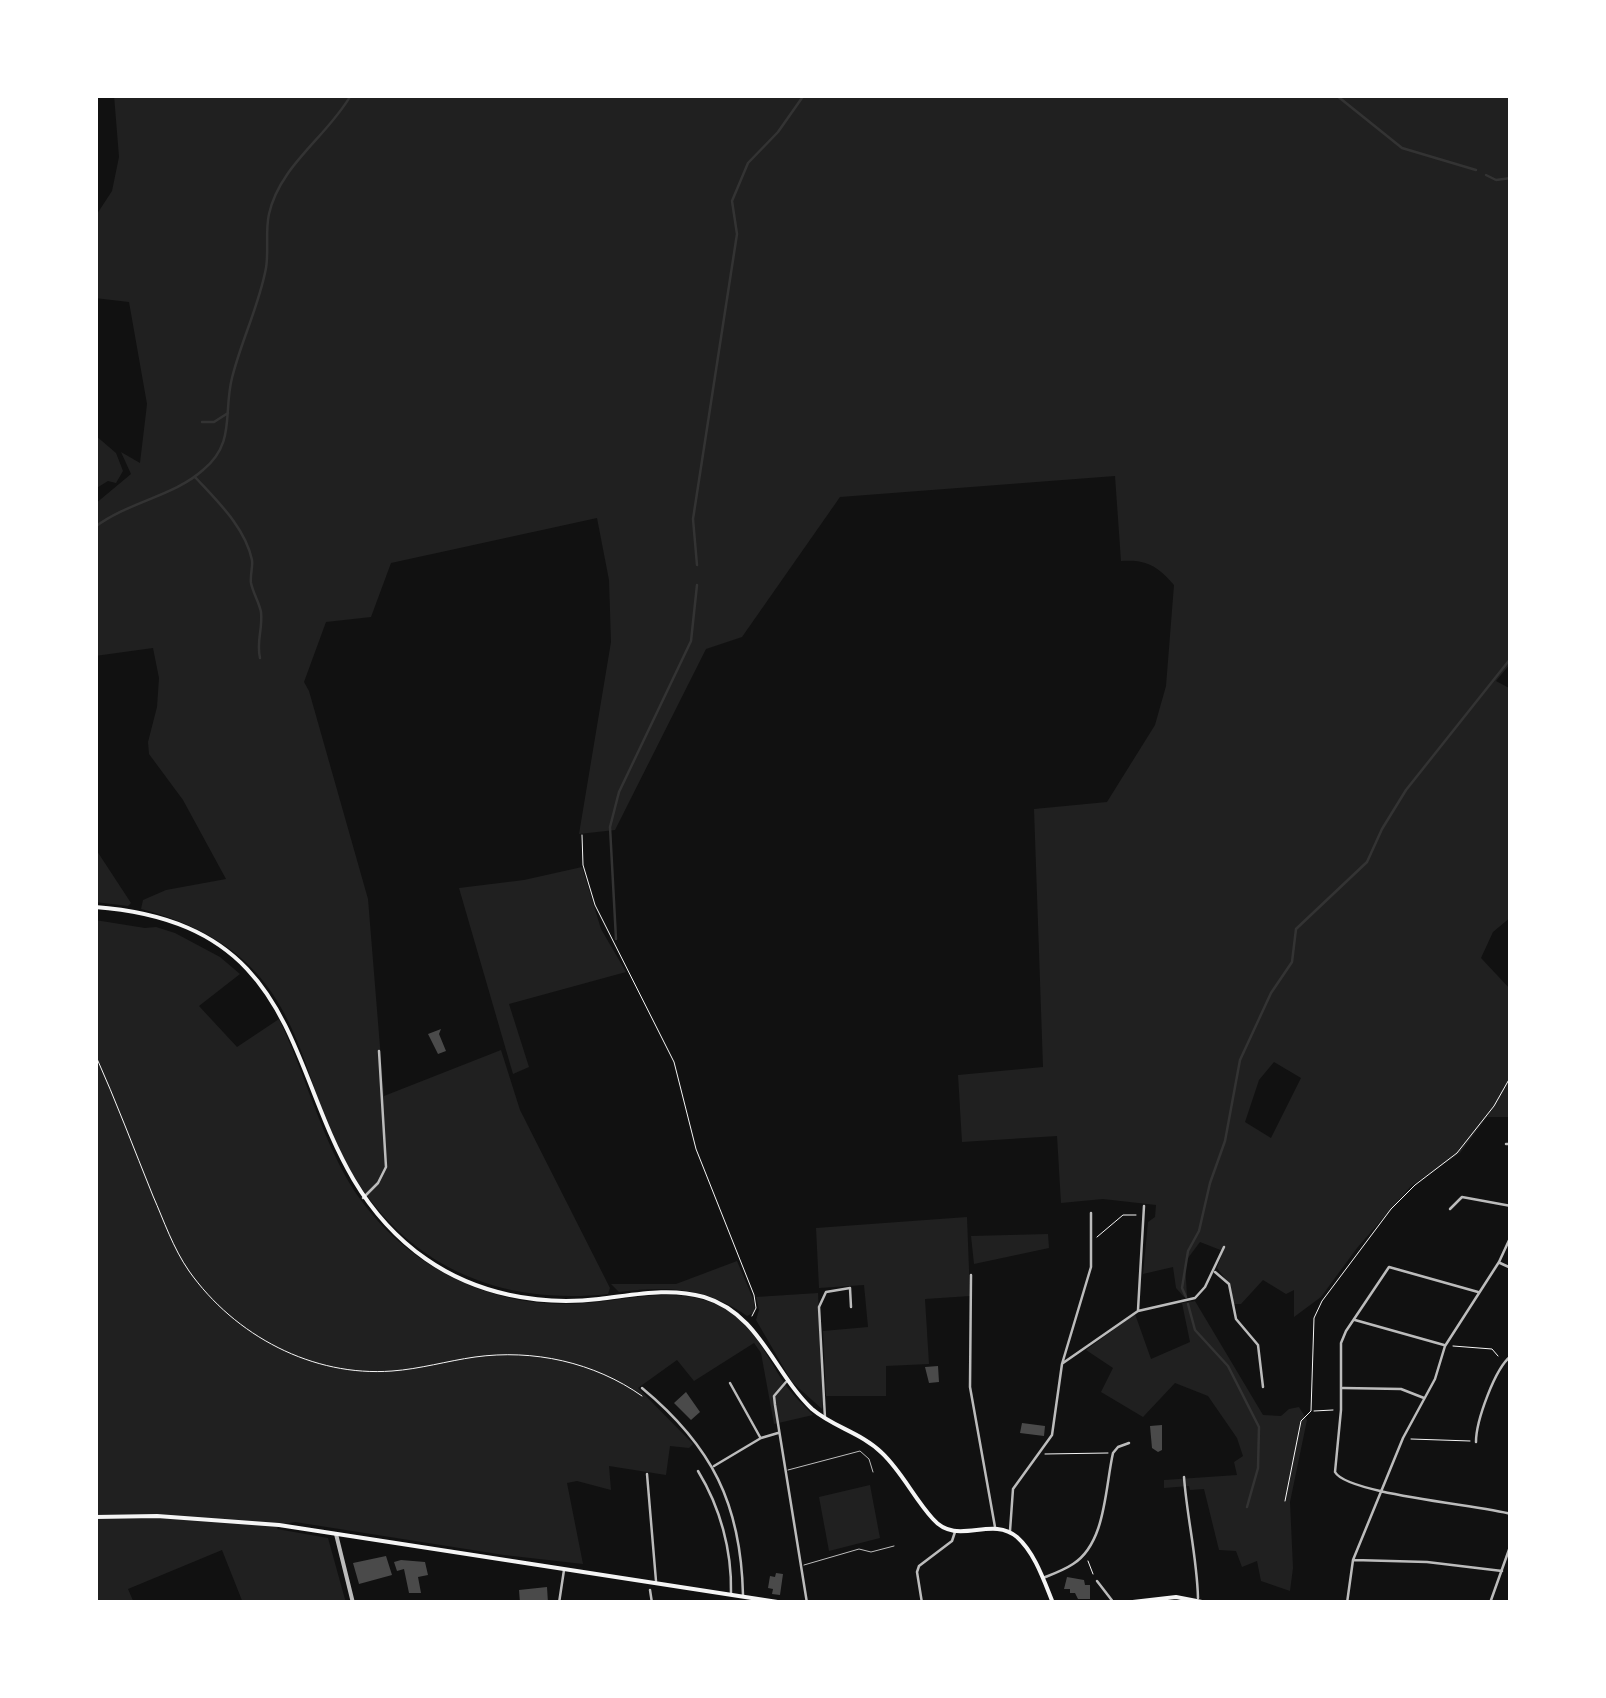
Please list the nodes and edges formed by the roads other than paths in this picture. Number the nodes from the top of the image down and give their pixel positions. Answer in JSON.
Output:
{"nodes":[{"id":1,"x":95,"y":907,"type":"edge"},
{"id":2,"x":380,"y":1051,"type":"dead end"},
{"id":3,"x":364,"y":1198,"type":"junction"},
{"id":4,"x":1144,"y":1206,"type":"dead end"},
{"id":5,"x":1511,"y":1206,"type":"edge"},
{"id":6,"x":1450,"y":1208,"type":"dead end"},
{"id":7,"x":1091,"y":1212,"type":"dead end"},
{"id":8,"x":1511,"y":1236,"type":"edge"},
{"id":9,"x":1224,"y":1247,"type":"dead end"},
{"id":10,"x":1499,"y":1262,"type":"junction"},
{"id":11,"x":1511,"y":1268,"type":"edge"},
{"id":12,"x":1214,"y":1271,"type":"junction"},
{"id":13,"x":971,"y":1275,"type":"dead end"},
{"id":14,"x":1478,"y":1292,"type":"junction"},
{"id":15,"x":852,"y":1307,"type":"dead end"},
{"id":16,"x":1138,"y":1312,"type":"junction"},
{"id":17,"x":1354,"y":1319,"type":"junction"},
{"id":18,"x":1445,"y":1346,"type":"junction"},
{"id":19,"x":1511,"y":1356,"type":"edge"},
{"id":20,"x":1062,"y":1364,"type":"junction"},
{"id":21,"x":787,"y":1381,"type":"junction"},
{"id":22,"x":730,"y":1382,"type":"dead end"},
{"id":23,"x":1262,"y":1386,"type":"dead end"},
{"id":24,"x":642,"y":1388,"type":"dead end"},
{"id":25,"x":1341,"y":1388,"type":"junction"},
{"id":26,"x":1425,"y":1398,"type":"junction"},
{"id":27,"x":825,"y":1418,"type":"junction"},
{"id":28,"x":779,"y":1433,"type":"junction"},
{"id":29,"x":760,"y":1438,"type":"junction"},
{"id":30,"x":1476,"y":1442,"type":"road end"},
{"id":31,"x":1129,"y":1443,"type":"dead end"},
{"id":32,"x":714,"y":1466,"type":"junction"},
{"id":33,"x":784,"y":1470,"type":"junction"},
{"id":34,"x":698,"y":1471,"type":"dead end"},
{"id":35,"x":873,"y":1472,"type":"dead end"},
{"id":36,"x":647,"y":1474,"type":"dead end"},
{"id":37,"x":1184,"y":1477,"type":"dead end"},
{"id":38,"x":1382,"y":1491,"type":"junction"},
{"id":39,"x":1511,"y":1514,"type":"edge"},
{"id":40,"x":95,"y":1517,"type":"edge"},
{"id":41,"x":995,"y":1528,"type":"junction"},
{"id":42,"x":955,"y":1532,"type":"junction"},
{"id":43,"x":1010,"y":1533,"type":"junction"},
{"id":44,"x":336,"y":1534,"type":"junction"},
{"id":45,"x":1511,"y":1544,"type":"edge"},
{"id":46,"x":894,"y":1546,"type":"dead end"},
{"id":47,"x":1353,"y":1560,"type":"junction"},
{"id":48,"x":801,"y":1566,"type":"junction"},
{"id":49,"x":564,"y":1568,"type":"junction"},
{"id":50,"x":1502,"y":1571,"type":"junction"},
{"id":51,"x":1042,"y":1578,"type":"junction"},
{"id":52,"x":1097,"y":1581,"type":"road end"},
{"id":53,"x":656,"y":1582,"type":"junction"},
{"id":54,"x":650,"y":1590,"type":"dead end"},
{"id":55,"x":730,"y":1594,"type":"junction"},
{"id":56,"x":743,"y":1596,"type":"junction"},
{"id":57,"x":1198,"y":1600,"type":"junction"},
{"id":58,"x":764,"y":1601,"type":"edge"},
{"id":59,"x":353,"y":1603,"type":"edge"},
{"id":60,"x":559,"y":1603,"type":"edge"},
{"id":61,"x":652,"y":1603,"type":"edge"},
{"id":62,"x":730,"y":1603,"type":"edge"},
{"id":63,"x":784,"y":1603,"type":"edge"},
{"id":64,"x":807,"y":1603,"type":"edge"},
{"id":65,"x":922,"y":1603,"type":"edge"},
{"id":66,"x":1053,"y":1603,"type":"edge"},
{"id":67,"x":1114,"y":1603,"type":"edge"},
{"id":68,"x":1124,"y":1603,"type":"edge"},
{"id":69,"x":1207,"y":1603,"type":"edge"},
{"id":70,"x":1347,"y":1603,"type":"edge"},
{"id":71,"x":1490,"y":1603,"type":"edge"}],
"edges":[{"from":1,"to":3,"type":"main road"},
{"from":2,"to":3,"type":"street"},
{"from":3,"to":21,"type":"main road"},
{"from":4,"to":16,"type":"street"},
{"from":5,"to":6,"type":"street"},
{"from":7,"to":20,"type":"street"},
{"from":8,"to":10,"type":"street"},
{"from":9,"to":12,"type":"street"},
{"from":10,"to":11,"type":"street"},
{"from":10,"to":14,"type":"street"},
{"from":12,"to":16,"type":"street"},
{"from":12,"to":23,"type":"street"},
{"from":13,"to":41,"type":"street"},
{"from":14,"to":17,"type":"street"},
{"from":14,"to":18,"type":"street"},
{"from":15,"to":27,"type":"street"},
{"from":16,"to":20,"type":"street"},
{"from":17,"to":18,"type":"street"},
{"from":17,"to":25,"type":"street"},
{"from":18,"to":26,"type":"street"},
{"from":19,"to":30,"type":"street"},
{"from":20,"to":43,"type":"street"},
{"from":21,"to":27,"type":"main road"},
{"from":21,"to":28,"type":"street"},
{"from":22,"to":29,"type":"street"},
{"from":24,"to":32,"type":"street"},
{"from":25,"to":26,"type":"street"},
{"from":25,"to":38,"type":"street"},
{"from":26,"to":38,"type":"street"},
{"from":27,"to":42,"type":"main road"},
{"from":28,"to":29,"type":"street"},
{"from":28,"to":33,"type":"street"},
{"from":29,"to":32,"type":"street"},
{"from":31,"to":51,"type":"street"},
{"from":32,"to":56,"type":"street"},
{"from":33,"to":35,"type":"lane"},
{"from":33,"to":48,"type":"street"},
{"from":34,"to":55,"type":"street"},
{"from":36,"to":53,"type":"street"},
{"from":37,"to":57,"type":"street"},
{"from":38,"to":39,"type":"street"},
{"from":38,"to":47,"type":"street"},
{"from":40,"to":44,"type":"main road"},
{"from":41,"to":42,"type":"main road"},
{"from":41,"to":43,"type":"main road"},
{"from":42,"to":65,"type":"street"},
{"from":43,"to":51,"type":"main road"},
{"from":44,"to":49,"type":"main road"},
{"from":44,"to":59,"type":"street"},
{"from":45,"to":50,"type":"street"},
{"from":46,"to":48,"type":"lane"},
{"from":47,"to":50,"type":"street"},
{"from":47,"to":70,"type":"street"},
{"from":48,"to":64,"type":"street"},
{"from":49,"to":53,"type":"main road"},
{"from":49,"to":60,"type":"street"},
{"from":50,"to":71,"type":"street"},
{"from":51,"to":66,"type":"main road"},
{"from":52,"to":67,"type":"street"},
{"from":53,"to":55,"type":"main road"},
{"from":54,"to":61,"type":"street"},
{"from":55,"to":56,"type":"main road"},
{"from":55,"to":62,"type":"lane"},
{"from":56,"to":58,"type":"main road"},
{"from":57,"to":68,"type":"main road"},
{"from":57,"to":69,"type":"main road"},
{"from":58,"to":63,"type":"main road"}]}
